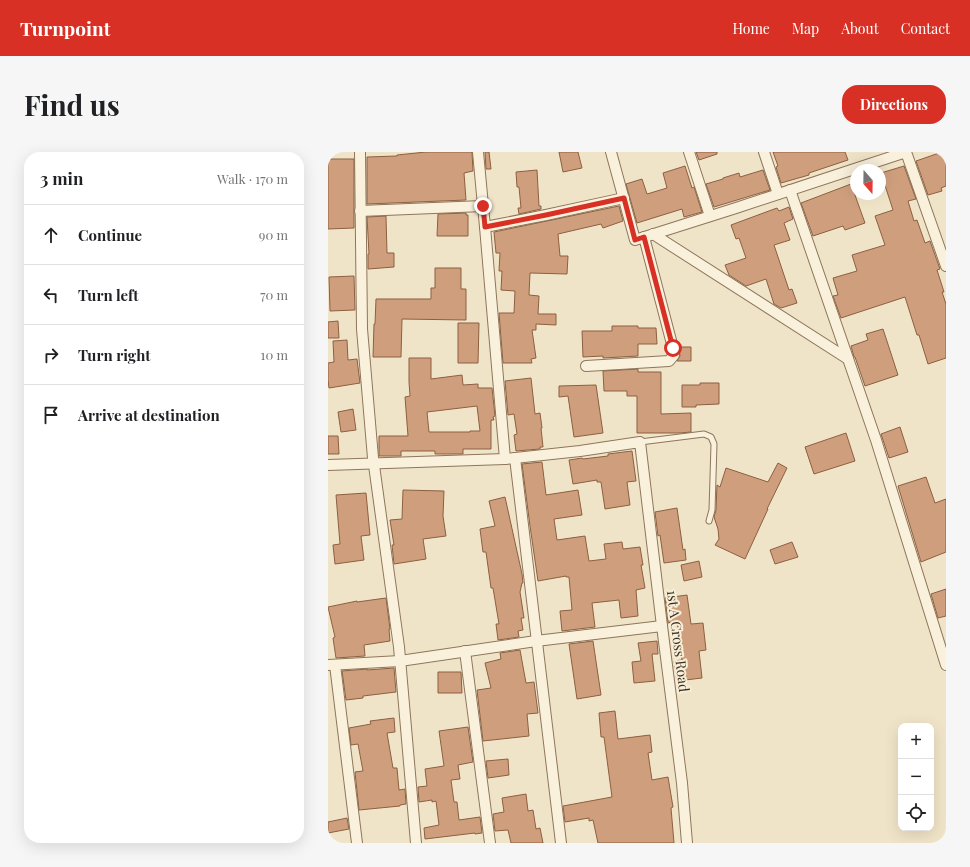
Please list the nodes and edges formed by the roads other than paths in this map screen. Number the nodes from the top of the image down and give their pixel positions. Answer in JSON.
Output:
{"nodes":[{"id":1,"x":360,"y":152,"type":"edge"},
{"id":2,"x":478,"y":152,"type":"edge"},
{"id":3,"x":611,"y":152,"type":"edge"},
{"id":4,"x":689,"y":152,"type":"edge"},
{"id":5,"x":764,"y":152,"type":"edge"},
{"id":6,"x":790,"y":190,"type":"junction"},
{"id":7,"x":778,"y":194,"type":"junction"},
{"id":8,"x":624,"y":198,"type":"junction"},
{"id":9,"x":483,"y":206,"type":"junction"},
{"id":10,"x":360,"y":211,"type":"junction"},
{"id":11,"x":710,"y":216,"type":"junction"},
{"id":12,"x":485,"y":227,"type":"junction"},
{"id":13,"x":648,"y":236,"type":"junction"},
{"id":14,"x":946,"y":266,"type":"edge"},
{"id":15,"x":848,"y":358,"type":"junction"},
{"id":16,"x":586,"y":366,"type":"dead end"},
{"id":17,"x":640,"y":442,"type":"junction"},
{"id":18,"x":510,"y":458,"type":"junction"},
{"id":19,"x":373,"y":464,"type":"junction"},
{"id":20,"x":328,"y":465,"type":"edge"},
{"id":21,"x":709,"y":522,"type":"dead end"},
{"id":22,"x":662,"y":626,"type":"junction"},
{"id":23,"x":536,"y":641,"type":"junction"},
{"id":24,"x":465,"y":651,"type":"junction"},
{"id":25,"x":400,"y":660,"type":"junction"},
{"id":26,"x":332,"y":665,"type":"edge"},
{"id":27,"x":946,"y":665,"type":"edge"},
{"id":28,"x":358,"y":843,"type":"edge"},
{"id":29,"x":416,"y":843,"type":"edge"},
{"id":30,"x":490,"y":843,"type":"edge"},
{"id":31,"x":561,"y":843,"type":"edge"},
{"id":32,"x":687,"y":843,"type":"edge"}],
"edges":[{"from":1,"to":10,"type":"street"},
{"from":2,"to":9,"type":"street"},
{"from":3,"to":8,"type":"street"},
{"from":4,"to":11,"type":"street"},
{"from":5,"to":7,"type":"street"},
{"from":6,"to":7,"type":"street"},
{"from":6,"to":14,"type":"street"},
{"from":6,"to":15,"type":"street"},
{"from":7,"to":11,"type":"street"},
{"from":8,"to":12,"type":"street"},
{"from":8,"to":13,"type":"street"},
{"from":9,"to":10,"type":"street"},
{"from":9,"to":12,"type":"street"},
{"from":10,"to":19,"type":"street"},
{"from":11,"to":13,"type":"street"},
{"from":12,"to":18,"type":"street"},
{"from":13,"to":15,"type":"street"},
{"from":13,"to":16,"type":"street"},
{"from":15,"to":27,"type":"street"},
{"from":17,"to":18,"type":"street"},
{"from":17,"to":21,"type":"lane"},
{"from":17,"to":22,"type":"street","name":"1st A Cross Road"},
{"from":18,"to":19,"type":"street"},
{"from":18,"to":23,"type":"street"},
{"from":19,"to":20,"type":"street"},
{"from":19,"to":25,"type":"street"},
{"from":22,"to":23,"type":"street"},
{"from":22,"to":32,"type":"street","name":"1st A Cross Road"},
{"from":23,"to":24,"type":"street"},
{"from":23,"to":31,"type":"street"},
{"from":24,"to":25,"type":"street"},
{"from":24,"to":30,"type":"street"},
{"from":25,"to":26,"type":"street"},
{"from":25,"to":29,"type":"street"},
{"from":26,"to":28,"type":"street"}]}
